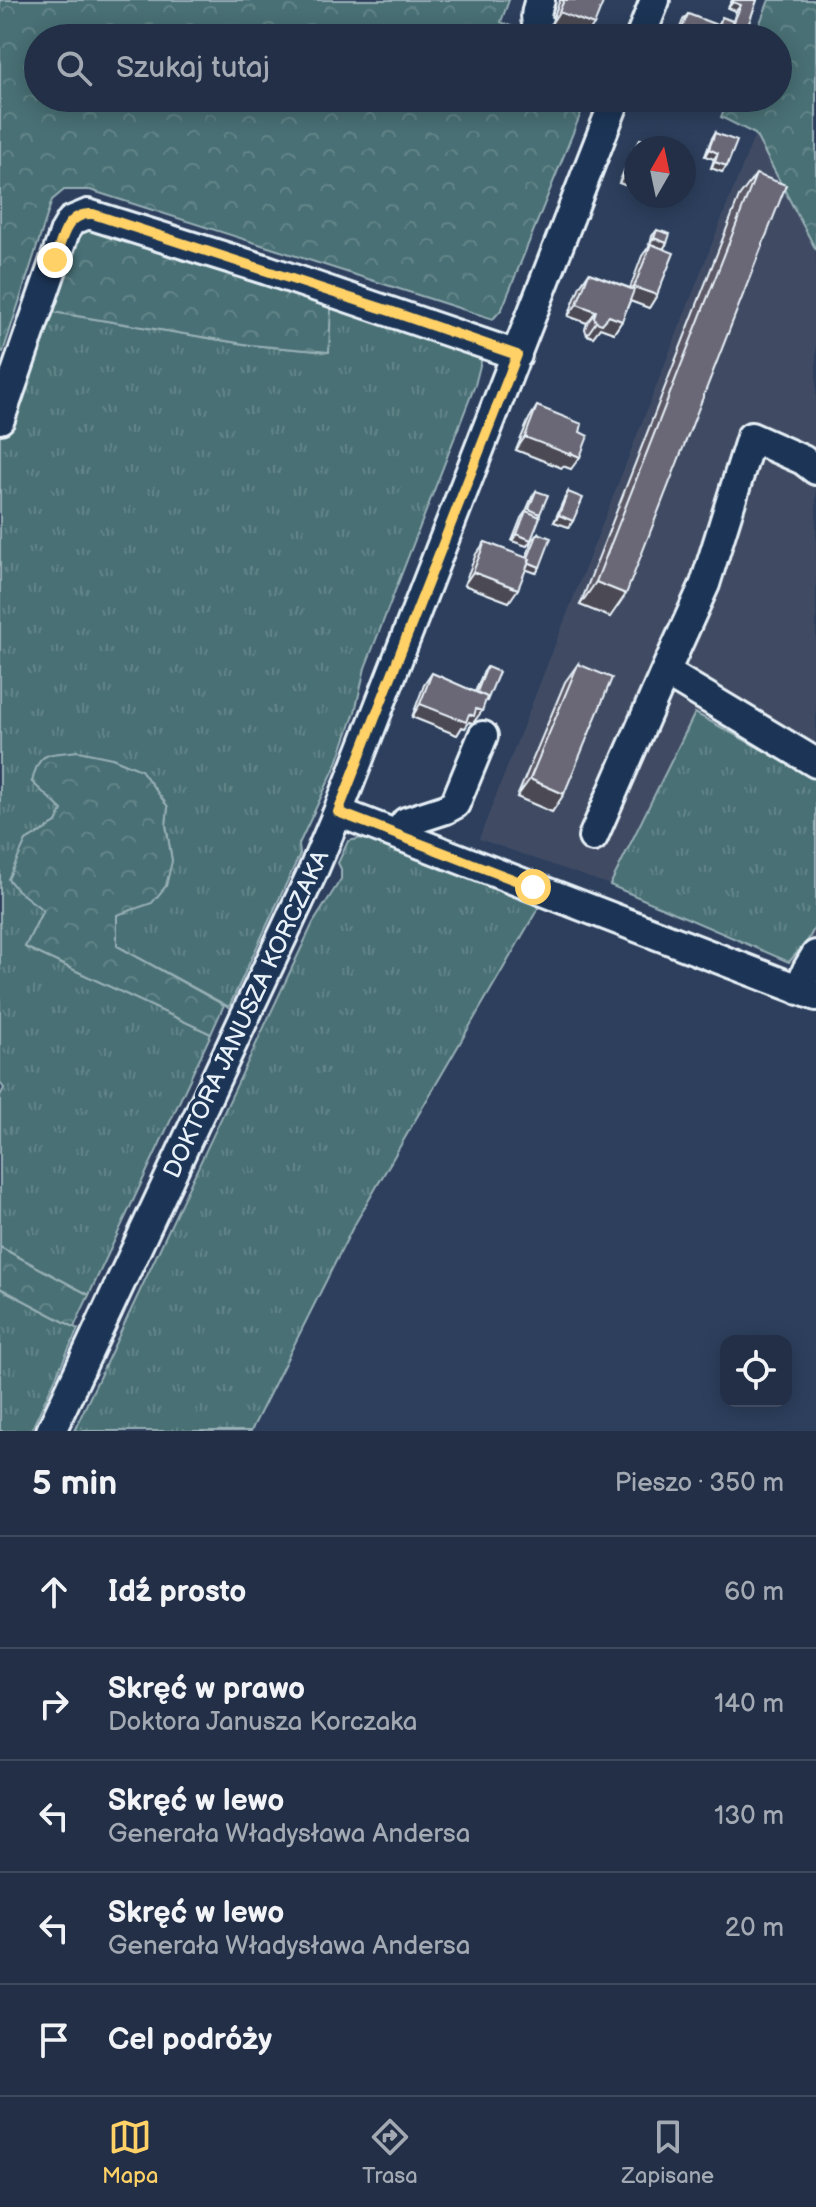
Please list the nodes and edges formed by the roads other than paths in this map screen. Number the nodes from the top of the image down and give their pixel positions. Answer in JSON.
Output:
{"nodes":[{"id":1,"x":540,"y":0,"type":"edge"},
{"id":2,"x":655,"y":0,"type":"edge"},
{"id":3,"x":537,"y":24,"type":"edge"},
{"id":4,"x":646,"y":24,"type":"edge"},
{"id":5,"x":611,"y":112,"type":"edge"},
{"id":6,"x":517,"y":355,"type":"junction"},
{"id":7,"x":6,"y":386,"type":"edge"},
{"id":8,"x":0,"y":419,"type":"edge"},
{"id":9,"x":816,"y":470,"type":"edge"},
{"id":10,"x":665,"y":672,"type":"junction"},
{"id":11,"x":483,"y":736,"type":"dead end"},
{"id":12,"x":816,"y":763,"type":"edge"},
{"id":13,"x":338,"y":812,"type":"junction"},
{"id":14,"x":397,"y":835,"type":"junction"},
{"id":15,"x":593,"y":837,"type":"dead end"},
{"id":16,"x":816,"y":955,"type":"edge"},
{"id":17,"x":807,"y":993,"type":"edge"},
{"id":18,"x":51,"y":1431,"type":"edge"}],
"edges":[{"from":1,"to":3,"type":"street"},
{"from":2,"to":4,"type":"street"},
{"from":5,"to":6,"type":"street","name":"DOKTORA JANUSZA KORCZAKA"},
{"from":6,"to":7,"type":"street"},
{"from":6,"to":13,"type":"street","name":"DOKTORA JANUSZA KORCZAKA"},
{"from":7,"to":8,"type":"street"},
{"from":9,"to":10,"type":"street"},
{"from":10,"to":12,"type":"street"},
{"from":10,"to":15,"type":"street"},
{"from":11,"to":14,"type":"street"},
{"from":13,"to":14,"type":"street"},
{"from":13,"to":18,"type":"street","name":"DOKTORA JANUSZA KORCZAKA"},
{"from":14,"to":17,"type":"street"},
{"from":16,"to":17,"type":"street"}]}
